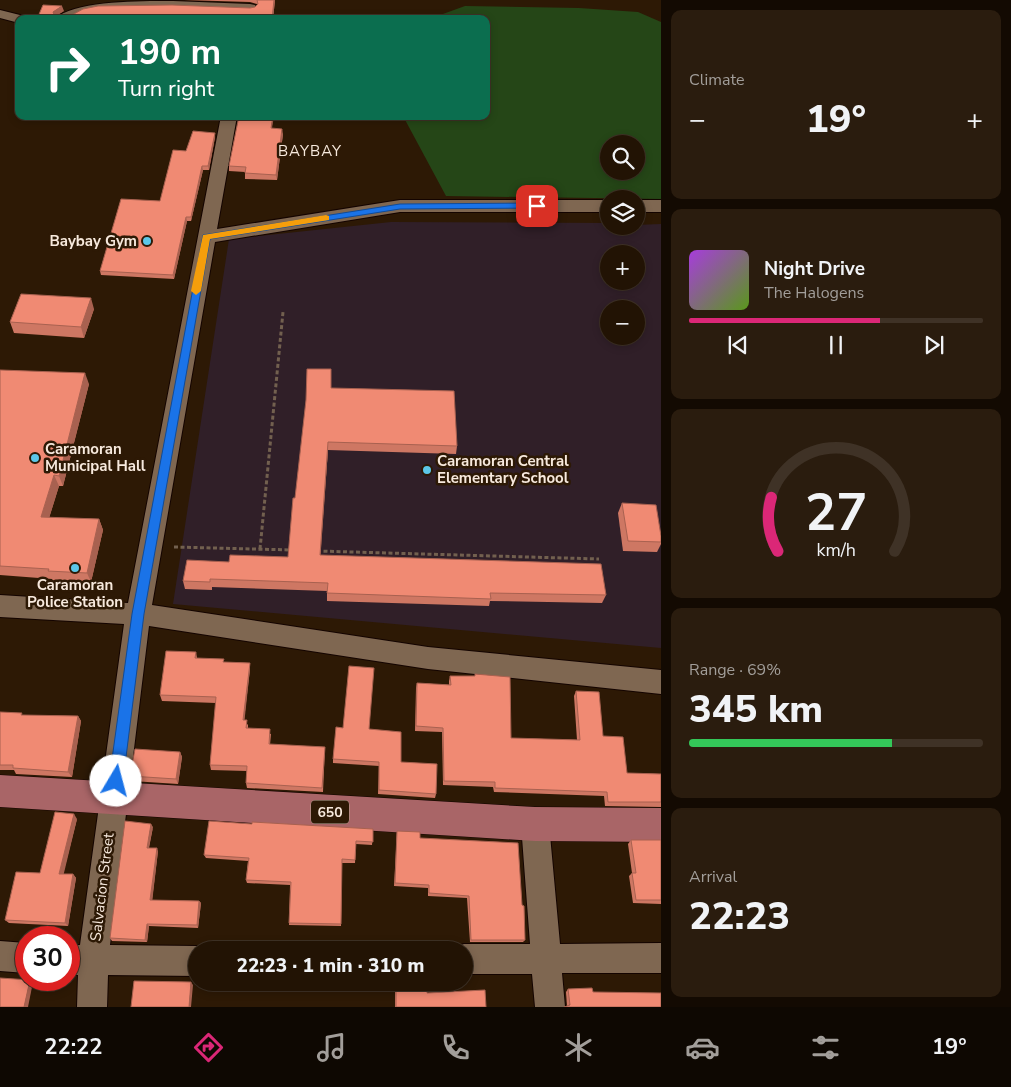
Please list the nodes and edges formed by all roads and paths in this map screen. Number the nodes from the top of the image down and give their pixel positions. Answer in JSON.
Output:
{"nodes":[{"id":1,"x":250,"y":9,"type":"edge"},
{"id":2,"x":0,"y":14,"type":"edge"},
{"id":3,"x":69,"y":15,"type":"edge"},
{"id":4,"x":15,"y":18,"type":"edge"},
{"id":5,"x":229,"y":120,"type":"edge"},
{"id":6,"x":600,"y":206,"type":"edge"},
{"id":7,"x":645,"y":206,"type":"edge"},
{"id":8,"x":661,"y":206,"type":"edge"},
{"id":9,"x":206,"y":237,"type":"junction"},
{"id":10,"x":283,"y":312,"type":"dead end"},
{"id":11,"x":150,"y":547,"type":"junction"},
{"id":12,"x":260,"y":549,"type":"junction"},
{"id":13,"x":300,"y":550,"type":"edge"},
{"id":14,"x":310,"y":551,"type":"edge"},
{"id":15,"x":599,"y":559,"type":"dead end"},
{"id":16,"x":0,"y":606,"type":"edge"},
{"id":17,"x":138,"y":614,"type":"junction"},
{"id":18,"x":661,"y":682,"type":"edge"},
{"id":19,"x":0,"y":791,"type":"edge"},
{"id":20,"x":114,"y":799,"type":"junction"},
{"id":21,"x":535,"y":824,"type":"junction"},
{"id":22,"x":661,"y":825,"type":"edge"},
{"id":23,"x":0,"y":956,"type":"edge"},
{"id":24,"x":15,"y":957,"type":"edge"},
{"id":25,"x":546,"y":958,"type":"junction"},
{"id":26,"x":661,"y":958,"type":"edge"},
{"id":27,"x":473,"y":959,"type":"edge"},
{"id":28,"x":81,"y":961,"type":"edge"},
{"id":29,"x":188,"y":961,"type":"edge"},
{"id":30,"x":92,"y":1007,"type":"edge"},
{"id":31,"x":550,"y":1007,"type":"edge"}],
"edges":[{"from":1,"to":3,"type":"street"},
{"from":2,"to":4,"type":"street"},
{"from":5,"to":9,"type":"street","name":"Salvacion Street"},
{"from":6,"to":9,"type":"street"},
{"from":7,"to":8,"type":"street"},
{"from":9,"to":11,"type":"street","name":"Salvacion Street"},
{"from":10,"to":12,"type":"path"},
{"from":11,"to":12,"type":"path"},
{"from":11,"to":17,"type":"street","name":"Salvacion Street"},
{"from":12,"to":13,"type":"path"},
{"from":14,"to":15,"type":"path"},
{"from":16,"to":17,"type":"street"},
{"from":17,"to":18,"type":"street"},
{"from":17,"to":20,"type":"street","name":"Salvacion Street"},
{"from":19,"to":20,"type":"main road","number":"650"},
{"from":20,"to":21,"type":"main road","number":"650"},
{"from":20,"to":28,"type":"street","name":"Salvacion Street"},
{"from":21,"to":22,"type":"main road","number":"650"},
{"from":21,"to":25,"type":"street"},
{"from":23,"to":24,"type":"street"},
{"from":25,"to":26,"type":"street"},
{"from":25,"to":27,"type":"street"},
{"from":25,"to":31,"type":"street"},
{"from":28,"to":29,"type":"street"},
{"from":28,"to":30,"type":"street","name":"Salvacion Street"}]}
